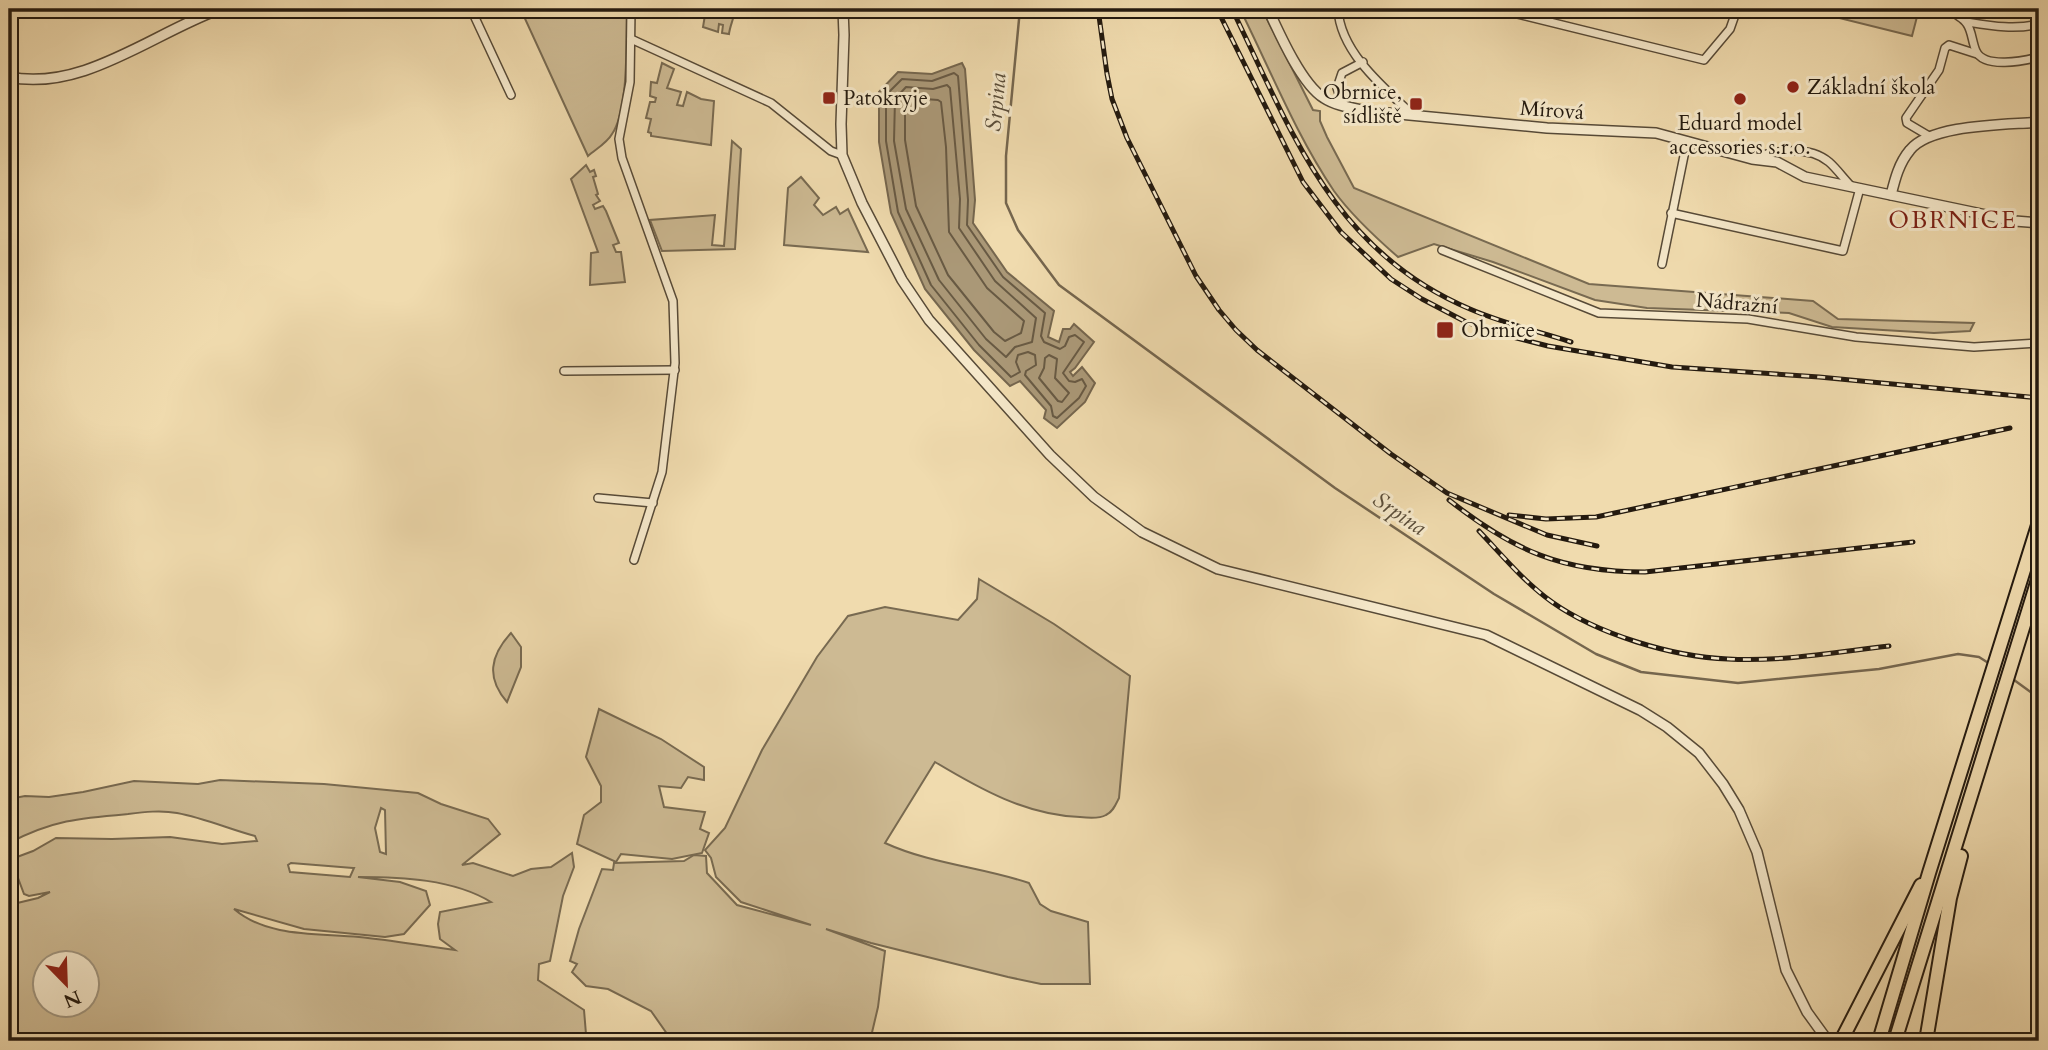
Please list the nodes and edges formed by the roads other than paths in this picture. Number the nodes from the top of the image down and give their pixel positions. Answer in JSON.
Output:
{"nodes":[{"id":1,"x":220,"y":9,"type":"edge"},
{"id":2,"x":471,"y":9,"type":"edge"},
{"id":3,"x":631,"y":9,"type":"edge"},
{"id":4,"x":843,"y":9,"type":"edge"},
{"id":5,"x":1268,"y":9,"type":"edge"},
{"id":6,"x":1338,"y":9,"type":"edge"},
{"id":7,"x":1497,"y":9,"type":"edge"},
{"id":8,"x":1737,"y":9,"type":"edge"},
{"id":9,"x":1951,"y":9,"type":"edge"},
{"id":10,"x":1967,"y":22,"type":"junction"},
{"id":11,"x":2039,"y":24,"type":"edge"},
{"id":12,"x":631,"y":39,"type":"junction"},
{"id":13,"x":1977,"y":54,"type":"junction"},
{"id":14,"x":2039,"y":57,"type":"edge"},
{"id":15,"x":1363,"y":62,"type":"junction"},
{"id":16,"x":9,"y":77,"type":"edge"},
{"id":17,"x":511,"y":95,"type":"dead end"},
{"id":18,"x":1343,"y":106,"type":"junction"},
{"id":19,"x":1413,"y":115,"type":"junction"},
{"id":20,"x":2039,"y":122,"type":"edge"},
{"id":21,"x":1929,"y":136,"type":"junction"},
{"id":22,"x":1687,"y":141,"type":"junction"},
{"id":23,"x":842,"y":155,"type":"junction"},
{"id":24,"x":1766,"y":157,"type":"junction"},
{"id":25,"x":1856,"y":187,"type":"junction"},
{"id":26,"x":1891,"y":195,"type":"junction"},
{"id":27,"x":1671,"y":214,"type":"junction"},
{"id":28,"x":2039,"y":223,"type":"edge"},
{"id":29,"x":1442,"y":250,"type":"dead end"},
{"id":30,"x":1662,"y":264,"type":"dead end"},
{"id":31,"x":2039,"y":343,"type":"edge"},
{"id":32,"x":675,"y":370,"type":"junction"},
{"id":33,"x":564,"y":371,"type":"dead end"},
{"id":34,"x":598,"y":498,"type":"dead end"},
{"id":35,"x":653,"y":503,"type":"junction"},
{"id":36,"x":2039,"y":522,"type":"edge"},
{"id":37,"x":634,"y":560,"type":"dead end"},
{"id":38,"x":2039,"y":576,"type":"edge"},
{"id":39,"x":2039,"y":687,"type":"edge"},
{"id":40,"x":2039,"y":716,"type":"edge"},
{"id":41,"x":1972,"y":794,"type":"junction"},
{"id":42,"x":1929,"y":873,"type":"junction"},
{"id":43,"x":1828,"y":1041,"type":"edge"},
{"id":44,"x":1841,"y":1041,"type":"edge"},
{"id":45,"x":1879,"y":1041,"type":"edge"},
{"id":46,"x":1895,"y":1041,"type":"edge"},
{"id":47,"x":1926,"y":1041,"type":"edge"}],
"edges":[{"from":1,"to":16,"type":"street"},
{"from":2,"to":17,"type":"street"},
{"from":3,"to":12,"type":"street"},
{"from":4,"to":23,"type":"street"},
{"from":5,"to":18,"type":"street","name":"Mírová"},
{"from":6,"to":15,"type":"street"},
{"from":7,"to":8,"type":"street"},
{"from":9,"to":10,"type":"street"},
{"from":10,"to":11,"type":"street"},
{"from":10,"to":13,"type":"street"},
{"from":12,"to":23,"type":"street"},
{"from":12,"to":32,"type":"street"},
{"from":13,"to":14,"type":"street"},
{"from":13,"to":21,"type":"street"},
{"from":15,"to":18,"type":"street"},
{"from":15,"to":19,"type":"street"},
{"from":18,"to":19,"type":"street","name":"Mírová"},
{"from":19,"to":22,"type":"street","name":"Mírová"},
{"from":20,"to":21,"type":"street"},
{"from":21,"to":26,"type":"street"},
{"from":22,"to":24,"type":"street","name":"Mírová"},
{"from":22,"to":27,"type":"street"},
{"from":23,"to":43,"type":"street"},
{"from":24,"to":25,"type":"street","name":"Mírová"},
{"from":24,"to":25,"type":"street","name":"Mírová"},
{"from":25,"to":26,"type":"street","name":"Mírová"},
{"from":25,"to":27,"type":"street"},
{"from":26,"to":28,"type":"street","name":"Mírová"},
{"from":27,"to":30,"type":"street"},
{"from":29,"to":31,"type":"street","name":"Nádražní"},
{"from":32,"to":33,"type":"street"},
{"from":32,"to":35,"type":"street"},
{"from":34,"to":35,"type":"street"},
{"from":35,"to":37,"type":"street"},
{"from":36,"to":42,"type":"highway"},
{"from":38,"to":41,"type":"highway"},
{"from":39,"to":40,"type":"street"},
{"from":41,"to":46,"type":"highway"},
{"from":41,"to":47,"type":"highway"},
{"from":42,"to":44,"type":"highway"},
{"from":42,"to":45,"type":"highway"}]}
